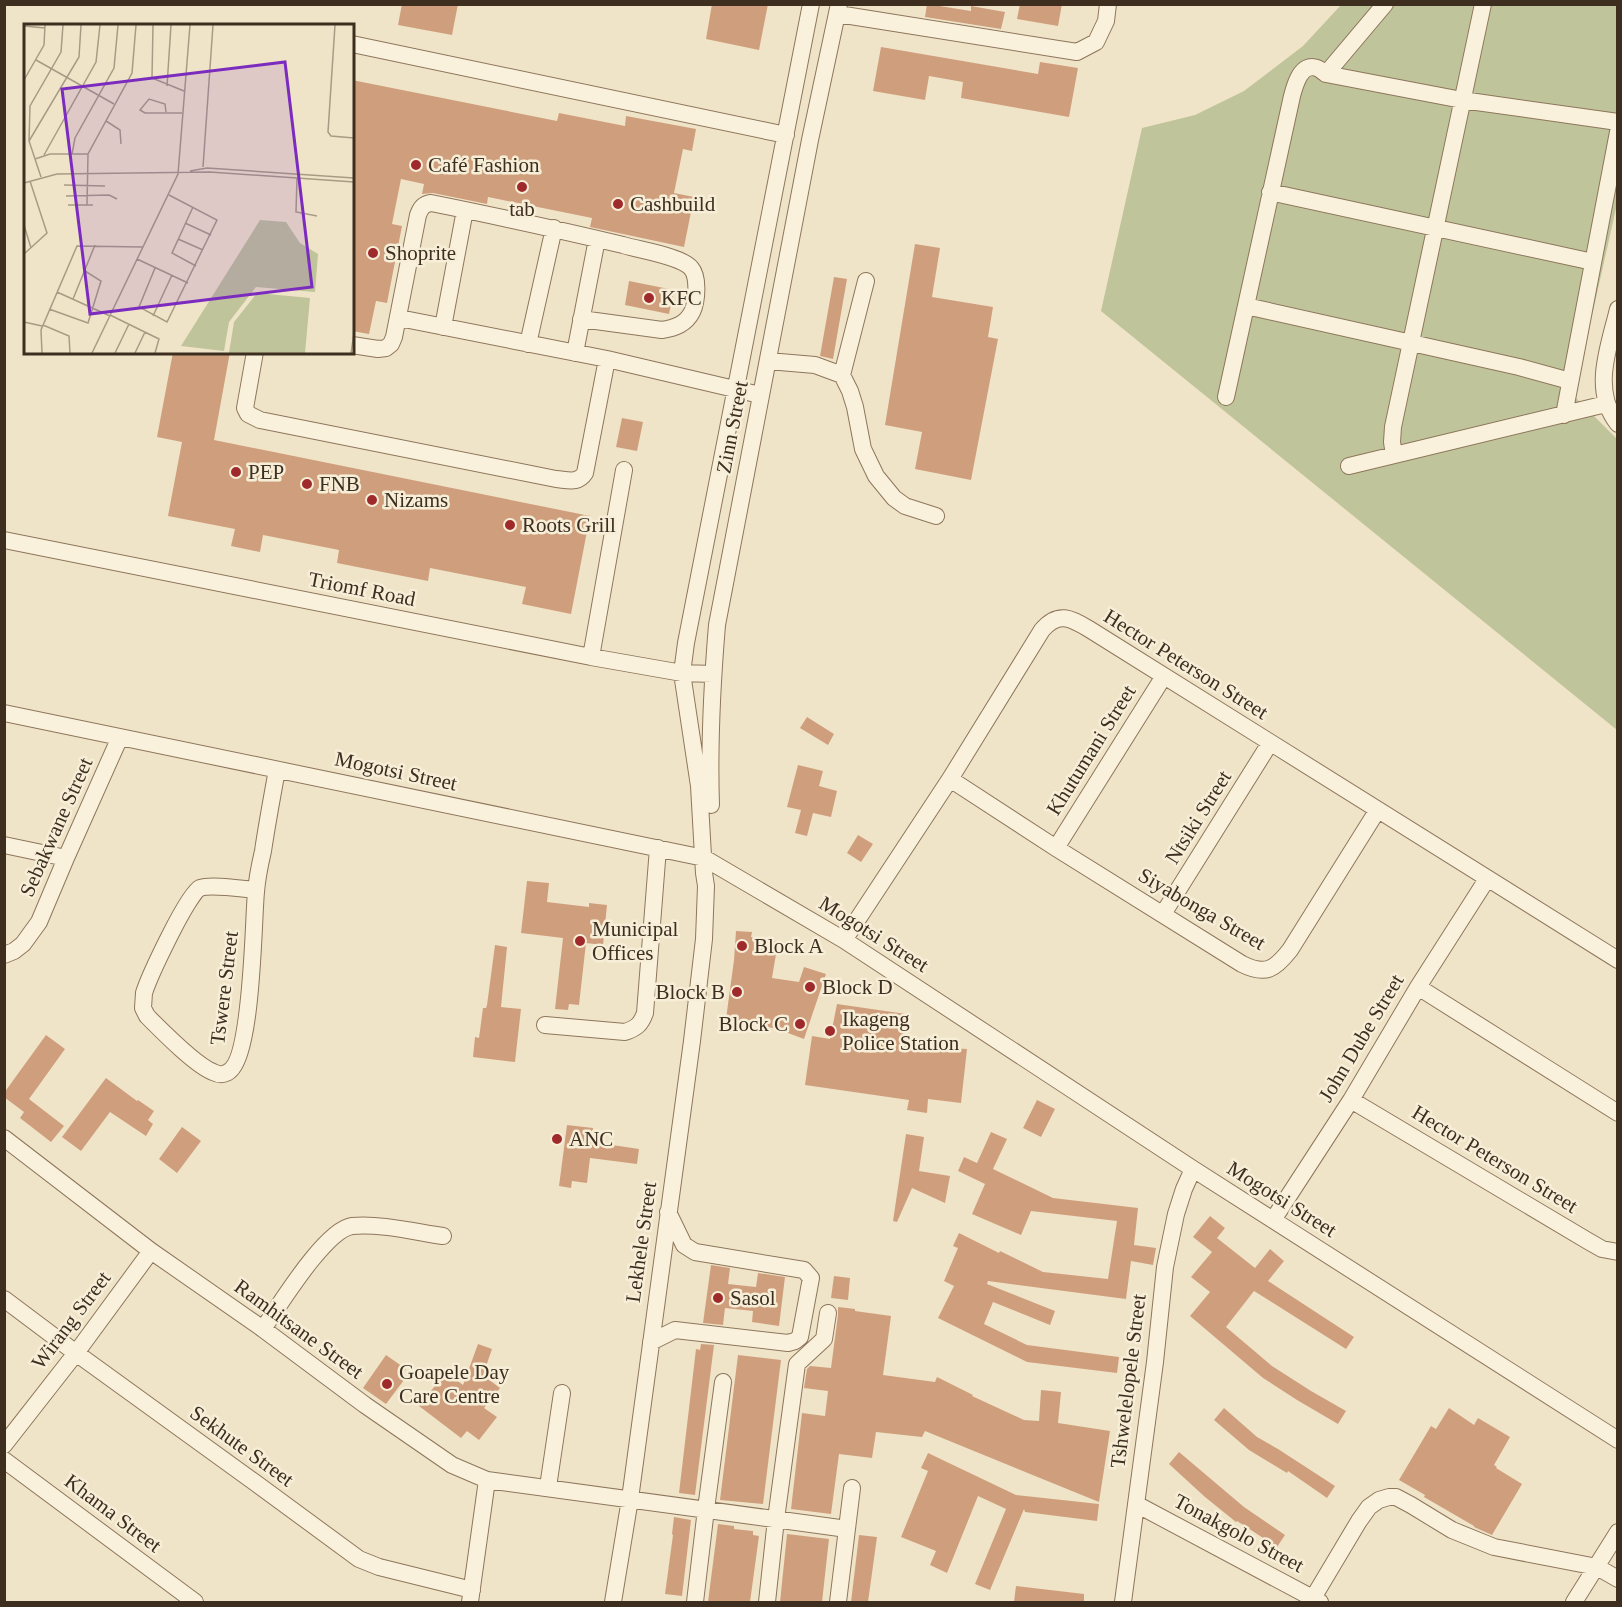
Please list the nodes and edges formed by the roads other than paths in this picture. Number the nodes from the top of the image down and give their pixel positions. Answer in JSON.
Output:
{"nodes":[{"id":1,"x":811,"y":4,"type":"edge"},
{"id":2,"x":1108,"y":4,"type":"edge"},
{"id":3,"x":1385,"y":4,"type":"edge"},
{"id":4,"x":1483,"y":4,"type":"edge"},
{"id":5,"x":838,"y":9,"type":"edge"},
{"id":6,"x":354,"y":44,"type":"edge"},
{"id":7,"x":1326,"y":75,"type":"junction"},
{"id":8,"x":1462,"y":100,"type":"junction"},
{"id":9,"x":1617,"y":122,"type":"edge"},
{"id":10,"x":1617,"y":132,"type":"edge"},
{"id":11,"x":786,"y":135,"type":"junction"},
{"id":12,"x":1270,"y":192,"type":"junction"},
{"id":13,"x":465,"y":210,"type":"junction"},
{"id":14,"x":554,"y":228,"type":"junction"},
{"id":15,"x":1435,"y":228,"type":"junction"},
{"id":16,"x":597,"y":239,"type":"junction"},
{"id":17,"x":1593,"y":262,"type":"junction"},
{"id":18,"x":867,"y":281,"type":"dead end"},
{"id":19,"x":1246,"y":306,"type":"junction"},
{"id":20,"x":1617,"y":309,"type":"edge"},
{"id":21,"x":399,"y":318,"type":"junction"},
{"id":22,"x":581,"y":319,"type":"junction"},
{"id":23,"x":443,"y":327,"type":"junction"},
{"id":24,"x":1412,"y":343,"type":"junction"},
{"id":25,"x":528,"y":344,"type":"junction"},
{"id":26,"x":354,"y":345,"type":"edge"},
{"id":27,"x":575,"y":353,"type":"junction"},
{"id":28,"x":255,"y":354,"type":"edge"},
{"id":29,"x":607,"y":359,"type":"junction"},
{"id":30,"x":768,"y":361,"type":"junction"},
{"id":31,"x":842,"y":375,"type":"junction"},
{"id":32,"x":1570,"y":381,"type":"junction"},
{"id":33,"x":736,"y":390,"type":"junction"},
{"id":34,"x":760,"y":395,"type":"junction"},
{"id":35,"x":1226,"y":397,"type":"dead end"},
{"id":36,"x":1606,"y":404,"type":"junction"},
{"id":37,"x":1564,"y":415,"type":"junction"},
{"id":38,"x":1617,"y":424,"type":"edge"},
{"id":39,"x":1394,"y":455,"type":"junction"},
{"id":40,"x":1349,"y":466,"type":"dead end"},
{"id":41,"x":624,"y":470,"type":"dead end"},
{"id":42,"x":936,"y":516,"type":"dead end"},
{"id":43,"x":4,"y":540,"type":"edge"},
{"id":44,"x":591,"y":657,"type":"junction"},
{"id":45,"x":682,"y":673,"type":"junction"},
{"id":46,"x":713,"y":674,"type":"junction"},
{"id":47,"x":1164,"y":676,"type":"junction"},
{"id":48,"x":4,"y":713,"type":"edge"},
{"id":49,"x":120,"y":737,"type":"junction"},
{"id":50,"x":1270,"y":743,"type":"junction"},
{"id":51,"x":277,"y":770,"type":"junction"},
{"id":52,"x":950,"y":779,"type":"junction"},
{"id":53,"x":1377,"y":811,"type":"junction"},
{"id":54,"x":4,"y":845,"type":"edge"},
{"id":55,"x":658,"y":848,"type":"junction"},
{"id":56,"x":1056,"y":848,"type":"junction"},
{"id":57,"x":66,"y":858,"type":"junction"},
{"id":58,"x":707,"y":860,"type":"junction"},
{"id":59,"x":1486,"y":879,"type":"junction"},
{"id":60,"x":256,"y":890,"type":"junction"},
{"id":61,"x":1163,"y":914,"type":"junction"},
{"id":62,"x":844,"y":940,"type":"junction"},
{"id":63,"x":4,"y":955,"type":"edge"},
{"id":64,"x":1617,"y":960,"type":"edge"},
{"id":65,"x":1418,"y":987,"type":"junction"},
{"id":66,"x":545,"y":1025,"type":"dead end"},
{"id":67,"x":1351,"y":1100,"type":"junction"},
{"id":68,"x":1617,"y":1113,"type":"edge"},
{"id":69,"x":4,"y":1138,"type":"edge"},
{"id":70,"x":1193,"y":1169,"type":"junction"},
{"id":71,"x":668,"y":1212,"type":"junction"},
{"id":72,"x":1273,"y":1220,"type":"junction"},
{"id":73,"x":443,"y":1236,"type":"dead end"},
{"id":74,"x":151,"y":1251,"type":"junction"},
{"id":75,"x":1617,"y":1252,"type":"edge"},
{"id":76,"x":4,"y":1299,"type":"edge"},
{"id":77,"x":828,"y":1313,"type":"dead end"},
{"id":78,"x":263,"y":1329,"type":"junction"},
{"id":79,"x":651,"y":1342,"type":"junction"},
{"id":80,"x":76,"y":1353,"type":"junction"},
{"id":81,"x":723,"y":1382,"type":"dead end"},
{"id":82,"x":562,"y":1393,"type":"dead end"},
{"id":83,"x":1617,"y":1440,"type":"edge"},
{"id":84,"x":4,"y":1445,"type":"edge"},
{"id":85,"x":4,"y":1460,"type":"edge"},
{"id":86,"x":487,"y":1480,"type":"junction"},
{"id":87,"x":548,"y":1487,"type":"junction"},
{"id":88,"x":852,"y":1488,"type":"dead end"},
{"id":89,"x":630,"y":1498,"type":"junction"},
{"id":90,"x":1136,"y":1503,"type":"junction"},
{"id":91,"x":706,"y":1509,"type":"junction"},
{"id":92,"x":776,"y":1519,"type":"junction"},
{"id":93,"x":847,"y":1529,"type":"junction"},
{"id":94,"x":1617,"y":1532,"type":"edge"},
{"id":95,"x":1597,"y":1567,"type":"junction"},
{"id":96,"x":1617,"y":1580,"type":"edge"},
{"id":97,"x":471,"y":1596,"type":"edge"},
{"id":98,"x":1317,"y":1600,"type":"edge"},
{"id":99,"x":195,"y":1602,"type":"edge"},
{"id":100,"x":613,"y":1602,"type":"edge"},
{"id":101,"x":695,"y":1602,"type":"edge"},
{"id":102,"x":767,"y":1602,"type":"edge"},
{"id":103,"x":838,"y":1602,"type":"edge"},
{"id":104,"x":1123,"y":1602,"type":"edge"},
{"id":105,"x":1574,"y":1602,"type":"edge"}],
"edges":[{"from":1,"to":11,"type":"street","name":"Zinn Street"},
{"from":2,"to":5,"type":"street"},
{"from":3,"to":7,"type":"street"},
{"from":4,"to":8,"type":"street"},
{"from":5,"to":30,"type":"street","name":"Zinn Street"},
{"from":6,"to":11,"type":"street"},
{"from":7,"to":8,"type":"street"},
{"from":7,"to":12,"type":"street"},
{"from":8,"to":9,"type":"street"},
{"from":8,"to":15,"type":"street"},
{"from":10,"to":17,"type":"street"},
{"from":11,"to":33,"type":"street","name":"Zinn Street"},
{"from":12,"to":15,"type":"street"},
{"from":12,"to":19,"type":"street"},
{"from":13,"to":14,"type":"street"},
{"from":13,"to":21,"type":"street"},
{"from":13,"to":23,"type":"street"},
{"from":14,"to":16,"type":"street"},
{"from":14,"to":25,"type":"street"},
{"from":15,"to":17,"type":"street"},
{"from":15,"to":24,"type":"street"},
{"from":16,"to":22,"type":"street"},
{"from":16,"to":22,"type":"street"},
{"from":17,"to":32,"type":"street"},
{"from":18,"to":31,"type":"street"},
{"from":19,"to":24,"type":"street"},
{"from":19,"to":35,"type":"street"},
{"from":20,"to":36,"type":"street"},
{"from":21,"to":23,"type":"street"},
{"from":21,"to":26,"type":"street"},
{"from":22,"to":27,"type":"street"},
{"from":23,"to":25,"type":"street"},
{"from":24,"to":32,"type":"street"},
{"from":24,"to":39,"type":"street"},
{"from":25,"to":27,"type":"street"},
{"from":27,"to":29,"type":"street"},
{"from":28,"to":29,"type":"street"},
{"from":29,"to":33,"type":"street"},
{"from":30,"to":31,"type":"street"},
{"from":30,"to":34,"type":"street","name":"Zinn Street"},
{"from":31,"to":42,"type":"street"},
{"from":32,"to":37,"type":"street"},
{"from":33,"to":34,"type":"street"},
{"from":33,"to":45,"type":"street","name":"Zinn Street"},
{"from":34,"to":46,"type":"street","name":"Zinn Street"},
{"from":36,"to":37,"type":"street"},
{"from":36,"to":38,"type":"street"},
{"from":37,"to":39,"type":"street"},
{"from":39,"to":40,"type":"street"},
{"from":41,"to":44,"type":"street"},
{"from":43,"to":44,"type":"street","name":"Triomf Road"},
{"from":44,"to":45,"type":"street","name":"Triomf Road"},
{"from":45,"to":46,"type":"street","name":"Triomf Road"},
{"from":45,"to":58,"type":"street","name":"Zinn Street"},
{"from":46,"to":58,"type":"street","name":"Zinn Street"},
{"from":47,"to":50,"type":"street","name":"Hector Peterson Street"},
{"from":47,"to":52,"type":"street","name":"Hector Peterson Street"},
{"from":47,"to":56,"type":"street","name":"Khutumani Street"},
{"from":48,"to":49,"type":"street","name":"Mogotsi Street"},
{"from":49,"to":51,"type":"street","name":"Mogotsi Street"},
{"from":49,"to":57,"type":"street","name":"Sebakwane Street"},
{"from":50,"to":53,"type":"street","name":"Hector Peterson Street"},
{"from":50,"to":61,"type":"street","name":"Ntsiki Street"},
{"from":51,"to":55,"type":"street","name":"Mogotsi Street"},
{"from":51,"to":60,"type":"street","name":"Tswere Street"},
{"from":52,"to":56,"type":"street","name":"Siyabonga Street"},
{"from":52,"to":62,"type":"street","name":"Hector Peterson Street"},
{"from":53,"to":59,"type":"street","name":"Hector Peterson Street"},
{"from":53,"to":61,"type":"street","name":"Siyabonga Street"},
{"from":54,"to":57,"type":"street"},
{"from":55,"to":58,"type":"street","name":"Mogotsi Street"},
{"from":55,"to":66,"type":"street"},
{"from":56,"to":61,"type":"street","name":"Siyabonga Street"},
{"from":57,"to":63,"type":"street","name":"Sebakwane Street"},
{"from":58,"to":62,"type":"street","name":"Mogotsi Street"},
{"from":58,"to":71,"type":"street","name":"Lekhele Street"},
{"from":59,"to":64,"type":"street","name":"Hector Peterson Street"},
{"from":59,"to":65,"type":"street","name":"John Dube Street"},
{"from":60,"to":60,"type":"street","name":"Tswere Street"},
{"from":62,"to":70,"type":"street","name":"Mogotsi Street"},
{"from":65,"to":67,"type":"street","name":"John Dube Street"},
{"from":65,"to":68,"type":"street"},
{"from":67,"to":72,"type":"street","name":"John Dube Street"},
{"from":67,"to":75,"type":"street","name":"Hector Peterson Street"},
{"from":69,"to":74,"type":"street","name":"Ramhitsane Street"},
{"from":70,"to":72,"type":"street","name":"Mogotsi Street"},
{"from":70,"to":90,"type":"street","name":"Tshwelelopele Street"},
{"from":71,"to":79,"type":"street","name":"Lekhele Street"},
{"from":71,"to":79,"type":"street"},
{"from":72,"to":83,"type":"street","name":"Mogotsi Street"},
{"from":73,"to":78,"type":"street"},
{"from":74,"to":78,"type":"street","name":"Ramhitsane Street"},
{"from":74,"to":80,"type":"street","name":"Wirang Street"},
{"from":76,"to":80,"type":"street","name":"Sekhute Street"},
{"from":77,"to":92,"type":"street"},
{"from":78,"to":86,"type":"street","name":"Ramhitsane Street"},
{"from":79,"to":89,"type":"street","name":"Lekhele Street"},
{"from":80,"to":84,"type":"street","name":"Wirang Street"},
{"from":80,"to":97,"type":"street","name":"Sekhute Street"},
{"from":81,"to":91,"type":"street"},
{"from":82,"to":87,"type":"street"},
{"from":85,"to":99,"type":"street","name":"Khama Street"},
{"from":86,"to":87,"type":"street","name":"Ramhitsane Street"},
{"from":86,"to":97,"type":"street"},
{"from":87,"to":89,"type":"street","name":"Ramhitsane Street"},
{"from":88,"to":93,"type":"street"},
{"from":89,"to":91,"type":"street","name":"Ramhitsane Street"},
{"from":89,"to":100,"type":"street","name":"Lekhele Street"},
{"from":90,"to":98,"type":"street","name":"Tonakgolo Street"},
{"from":90,"to":104,"type":"street","name":"Tshwelelopele Street"},
{"from":91,"to":92,"type":"street","name":"Ramhitsane Street"},
{"from":91,"to":101,"type":"street"},
{"from":92,"to":93,"type":"street","name":"Ramhitsane Street"},
{"from":92,"to":102,"type":"street"},
{"from":93,"to":103,"type":"street"},
{"from":94,"to":95,"type":"street"},
{"from":95,"to":96,"type":"street"},
{"from":95,"to":98,"type":"street"},
{"from":95,"to":105,"type":"street"}]}
